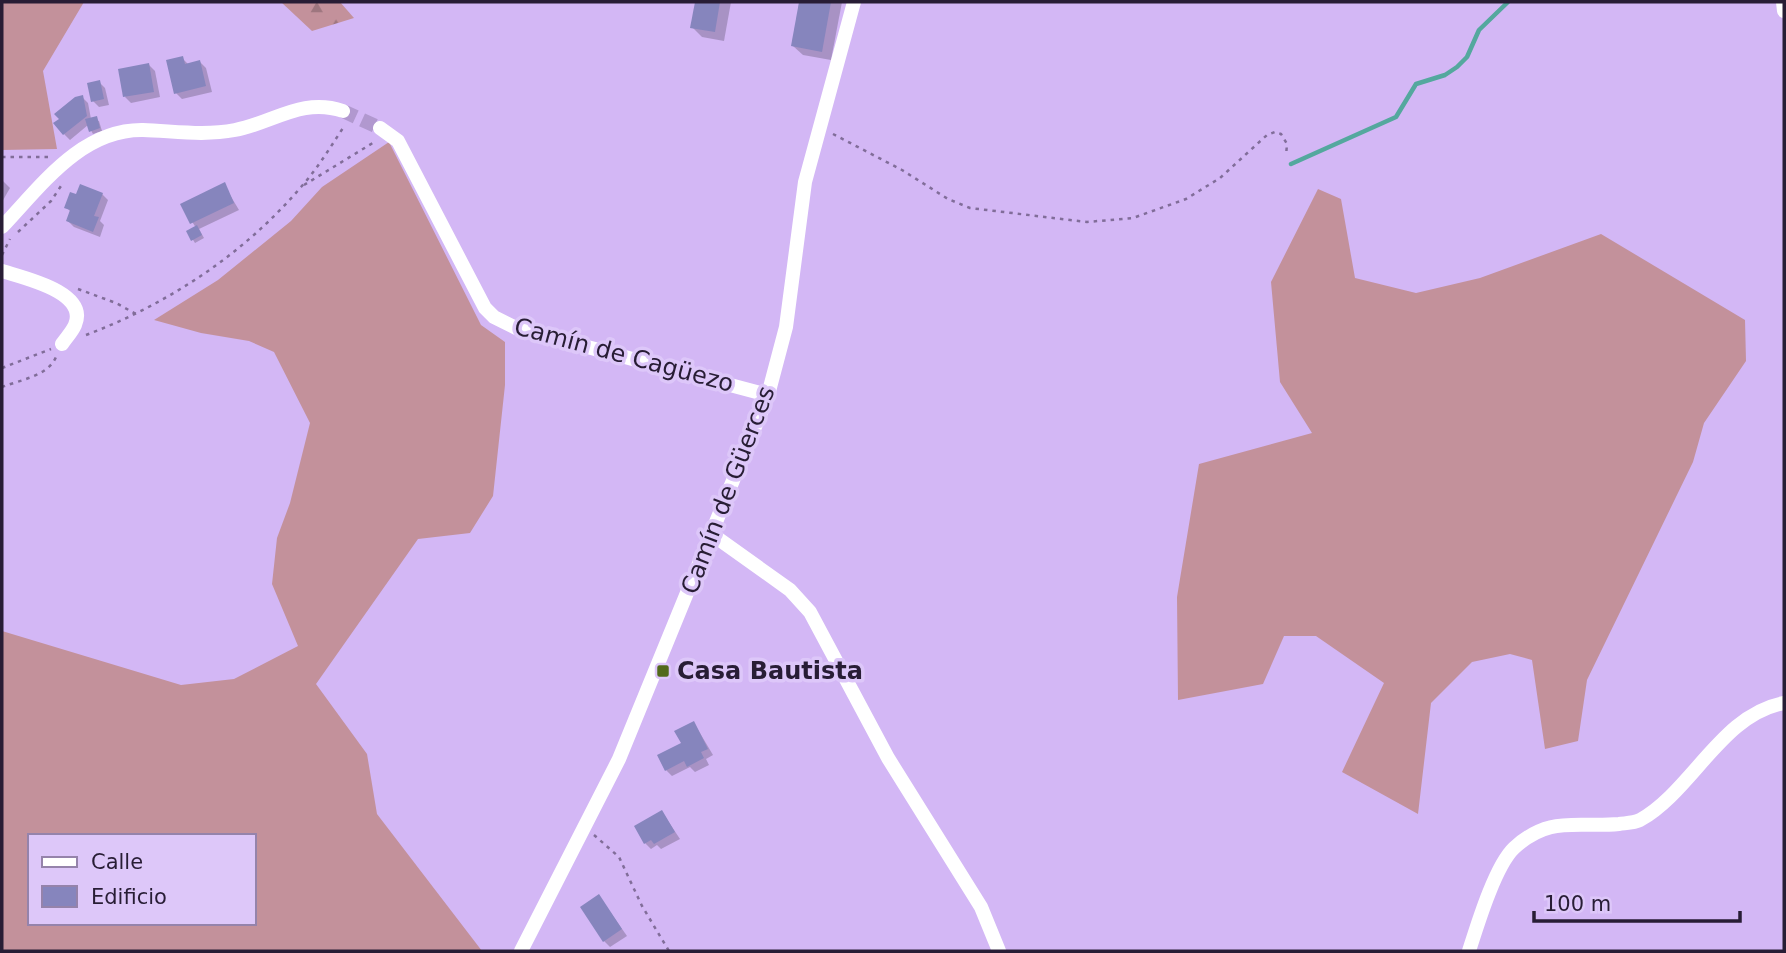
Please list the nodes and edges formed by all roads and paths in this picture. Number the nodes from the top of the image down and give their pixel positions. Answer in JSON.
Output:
{"nodes":[{"id":1,"x":854,"y":2,"type":"edge"},
{"id":2,"x":1783,"y":2,"type":"edge"},
{"id":3,"x":1784,"y":11,"type":"edge"},
{"id":4,"x":344,"y":118,"type":"joint"},
{"id":5,"x":821,"y":127,"type":"junction"},
{"id":6,"x":385,"y":131,"type":"joint"},
{"id":7,"x":1286,"y":156,"type":"dead end"},
{"id":8,"x":301,"y":187,"type":"junction"},
{"id":9,"x":2,"y":227,"type":"edge"},
{"id":10,"x":2,"y":271,"type":"edge"},
{"id":11,"x":62,"y":344,"type":"junction"},
{"id":12,"x":2,"y":368,"type":"edge"},
{"id":13,"x":2,"y":387,"type":"edge"},
{"id":14,"x":768,"y":395,"type":"junction"},
{"id":15,"x":713,"y":535,"type":"junction"},
{"id":16,"x":1784,"y":703,"type":"edge"},
{"id":17,"x":584,"y":827,"type":"junction"},
{"id":18,"x":521,"y":951,"type":"edge"},
{"id":19,"x":669,"y":951,"type":"edge"},
{"id":20,"x":999,"y":951,"type":"edge"},
{"id":21,"x":1469,"y":951,"type":"edge"}],
"edges":[{"from":1,"to":5,"type":"street","name":"Camín de Güerces"},
{"from":2,"to":3,"type":"street"},
{"from":4,"to":8,"type":"path"},
{"from":4,"to":9,"type":"street"},
{"from":5,"to":7,"type":"path"},
{"from":5,"to":14,"type":"street","name":"Camín de Güerces"},
{"from":6,"to":8,"type":"path"},
{"from":6,"to":14,"type":"street","name":"Camín de Cagüezo"},
{"from":8,"to":11,"type":"path"},
{"from":10,"to":11,"type":"street"},
{"from":11,"to":12,"type":"path"},
{"from":11,"to":13,"type":"path"},
{"from":14,"to":15,"type":"street","name":"Camín de Güerces"},
{"from":15,"to":17,"type":"street","name":"Camín de Güerces"},
{"from":15,"to":20,"type":"street"},
{"from":16,"to":21,"type":"street"},
{"from":17,"to":18,"type":"street","name":"Camín de Güerces"},
{"from":17,"to":19,"type":"path"}]}
